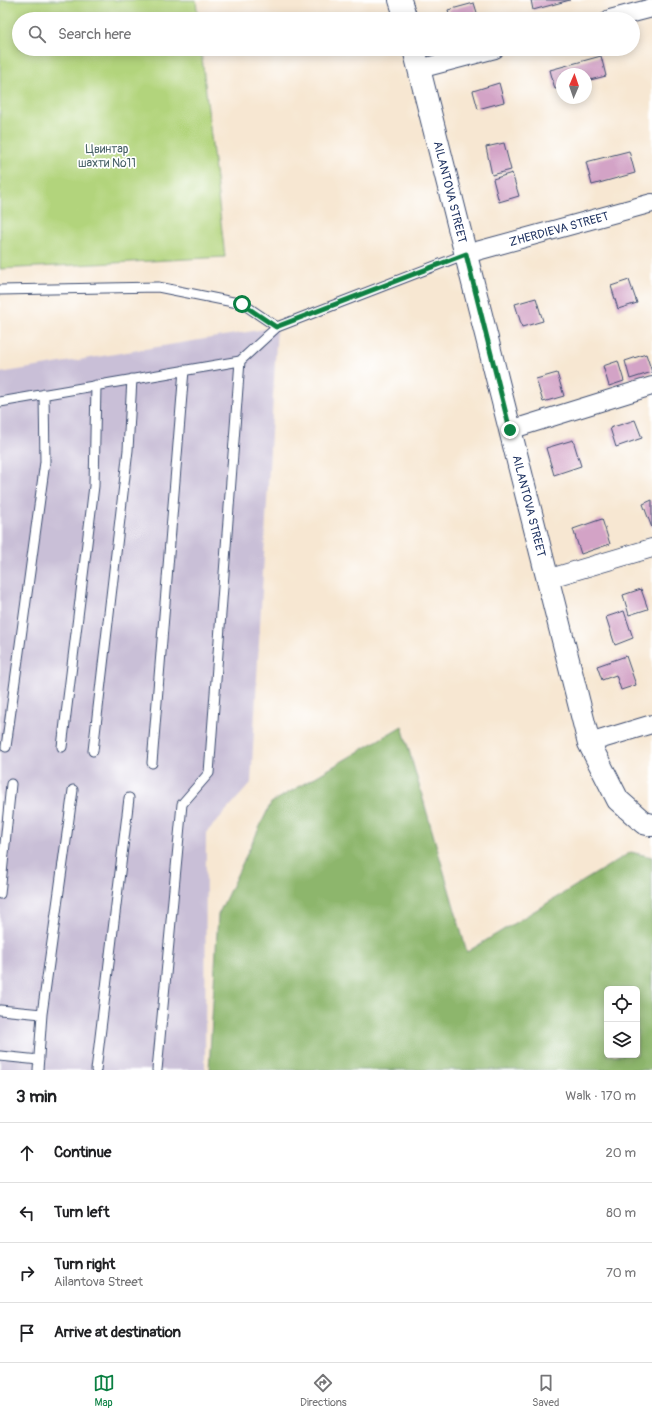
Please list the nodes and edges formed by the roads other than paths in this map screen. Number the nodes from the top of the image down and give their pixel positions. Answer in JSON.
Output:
{"nodes":[{"id":1,"x":400,"y":0,"type":"edge"},
{"id":2,"x":652,"y":8,"type":"edge"},
{"id":3,"x":404,"y":12,"type":"edge"},
{"id":4,"x":637,"y":12,"type":"edge"},
{"id":5,"x":440,"y":56,"type":"edge"},
{"id":6,"x":416,"y":59,"type":"edge"},
{"id":7,"x":652,"y":203,"type":"edge"},
{"id":8,"x":466,"y":254,"type":"junction"},
{"id":9,"x":0,"y":290,"type":"edge"},
{"id":10,"x":276,"y":327,"type":"junction"},
{"id":11,"x":240,"y":361,"type":"junction"},
{"id":12,"x":184,"y":370,"type":"junction"},
{"id":13,"x":132,"y":379,"type":"junction"},
{"id":14,"x":96,"y":385,"type":"junction"},
{"id":15,"x":652,"y":386,"type":"edge"},
{"id":16,"x":44,"y":394,"type":"junction"},
{"id":17,"x":0,"y":402,"type":"edge"},
{"id":18,"x":510,"y":430,"type":"junction"},
{"id":19,"x":652,"y":548,"type":"edge"},
{"id":20,"x":547,"y":579,"type":"junction"},
{"id":21,"x":652,"y":724,"type":"edge"},
{"id":22,"x":589,"y":743,"type":"junction"},
{"id":23,"x":6,"y":747,"type":"dead end"},
{"id":24,"x":62,"y":747,"type":"dead end"},
{"id":25,"x":93,"y":751,"type":"dead end"},
{"id":26,"x":152,"y":763,"type":"dead end"},
{"id":27,"x":11,"y":784,"type":"dead end"},
{"id":28,"x":73,"y":790,"type":"dead end"},
{"id":29,"x":129,"y":798,"type":"dead end"},
{"id":30,"x":652,"y":825,"type":"edge"},
{"id":31,"x":0,"y":894,"type":"edge"},
{"id":32,"x":0,"y":1010,"type":"edge"},
{"id":33,"x":42,"y":1014,"type":"junction"},
{"id":34,"x":0,"y":1056,"type":"edge"},
{"id":35,"x":39,"y":1060,"type":"junction"},
{"id":36,"x":38,"y":1070,"type":"edge"},
{"id":37,"x":96,"y":1070,"type":"edge"},
{"id":38,"x":157,"y":1070,"type":"edge"}],
"edges":[{"from":1,"to":3,"type":"street"},
{"from":2,"to":4,"type":"street"},
{"from":5,"to":6,"type":"street"},
{"from":6,"to":8,"type":"street","name":"AILANTOVA STREET"},
{"from":7,"to":8,"type":"street","name":"ZHERDIEVA STREET"},
{"from":8,"to":10,"type":"lane"},
{"from":8,"to":18,"type":"street","name":"AILANTOVA STREET"},
{"from":9,"to":10,"type":"lane"},
{"from":10,"to":11,"type":"lane"},
{"from":11,"to":12,"type":"lane"},
{"from":11,"to":38,"type":"lane"},
{"from":12,"to":13,"type":"lane"},
{"from":12,"to":26,"type":"lane"},
{"from":13,"to":14,"type":"lane"},
{"from":13,"to":25,"type":"lane"},
{"from":14,"to":16,"type":"lane"},
{"from":14,"to":24,"type":"lane"},
{"from":15,"to":18,"type":"street"},
{"from":16,"to":17,"type":"lane"},
{"from":16,"to":23,"type":"lane"},
{"from":18,"to":20,"type":"street","name":"AILANTOVA STREET"},
{"from":19,"to":20,"type":"street"},
{"from":20,"to":22,"type":"street","name":"AILANTOVA STREET"},
{"from":21,"to":22,"type":"street"},
{"from":22,"to":30,"type":"street","name":"AILANTOVA STREET"},
{"from":27,"to":31,"type":"lane"},
{"from":28,"to":33,"type":"lane"},
{"from":29,"to":37,"type":"lane"},
{"from":32,"to":33,"type":"lane"},
{"from":33,"to":35,"type":"lane"},
{"from":34,"to":35,"type":"lane"},
{"from":35,"to":36,"type":"lane"}]}
